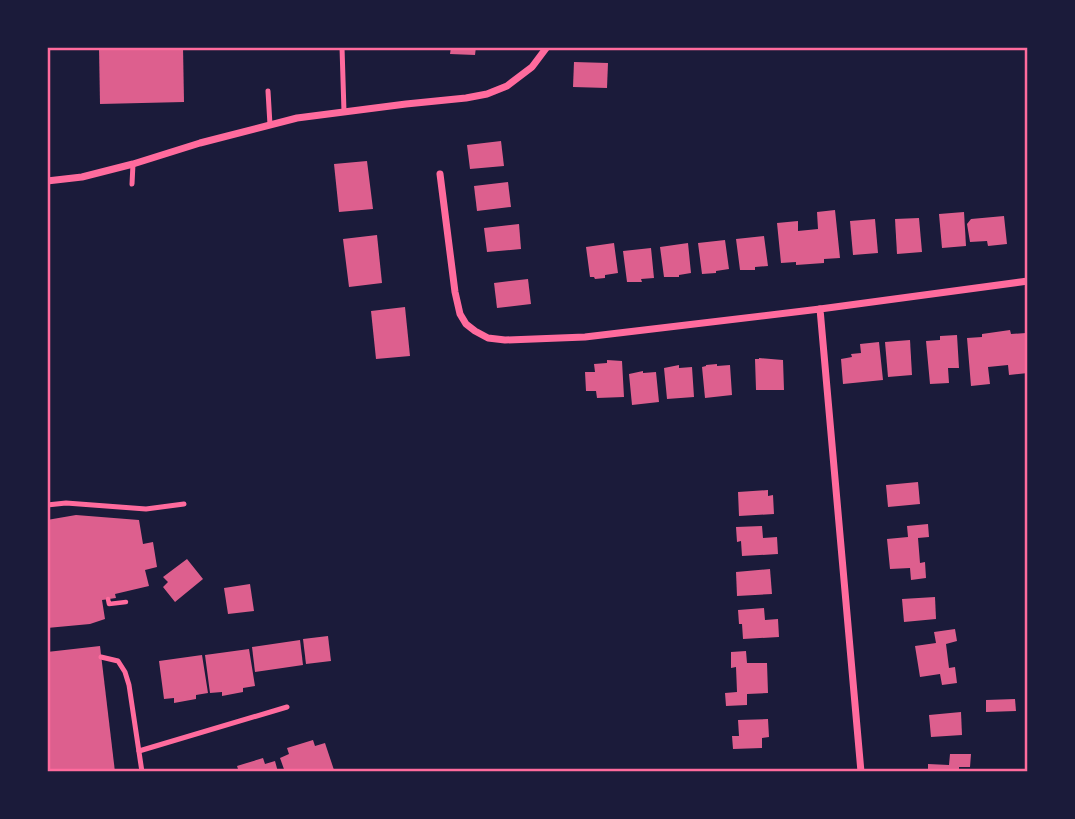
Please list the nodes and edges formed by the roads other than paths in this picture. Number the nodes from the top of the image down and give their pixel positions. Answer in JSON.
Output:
{"nodes":[{"id":1,"x":342,"y":47,"type":"edge"},
{"id":2,"x":547,"y":47,"type":"edge"},
{"id":3,"x":268,"y":91,"type":"dead end"},
{"id":4,"x":344,"y":111,"type":"junction"},
{"id":5,"x":270,"y":125,"type":"junction"},
{"id":6,"x":133,"y":164,"type":"junction"},
{"id":7,"x":440,"y":174,"type":"dead end"},
{"id":8,"x":47,"y":181,"type":"edge"},
{"id":9,"x":132,"y":184,"type":"dead end"},
{"id":10,"x":1028,"y":281,"type":"edge"},
{"id":11,"x":820,"y":309,"type":"junction"},
{"id":12,"x":184,"y":504,"type":"dead end"},
{"id":13,"x":47,"y":505,"type":"edge"},
{"id":14,"x":101,"y":657,"type":"dead end"},
{"id":15,"x":287,"y":707,"type":"dead end"},
{"id":16,"x":139,"y":751,"type":"junction"},
{"id":17,"x":142,"y":772,"type":"edge"},
{"id":18,"x":861,"y":772,"type":"edge"}],
"edges":[{"from":1,"to":4,"type":"lane"},
{"from":2,"to":4,"type":"street"},
{"from":3,"to":5,"type":"lane"},
{"from":4,"to":5,"type":"street"},
{"from":5,"to":6,"type":"street"},
{"from":6,"to":8,"type":"street"},
{"from":6,"to":9,"type":"lane"},
{"from":7,"to":11,"type":"street"},
{"from":10,"to":11,"type":"street"},
{"from":11,"to":18,"type":"street"},
{"from":12,"to":13,"type":"lane"},
{"from":14,"to":16,"type":"lane"},
{"from":15,"to":16,"type":"lane"},
{"from":16,"to":17,"type":"lane"}]}
